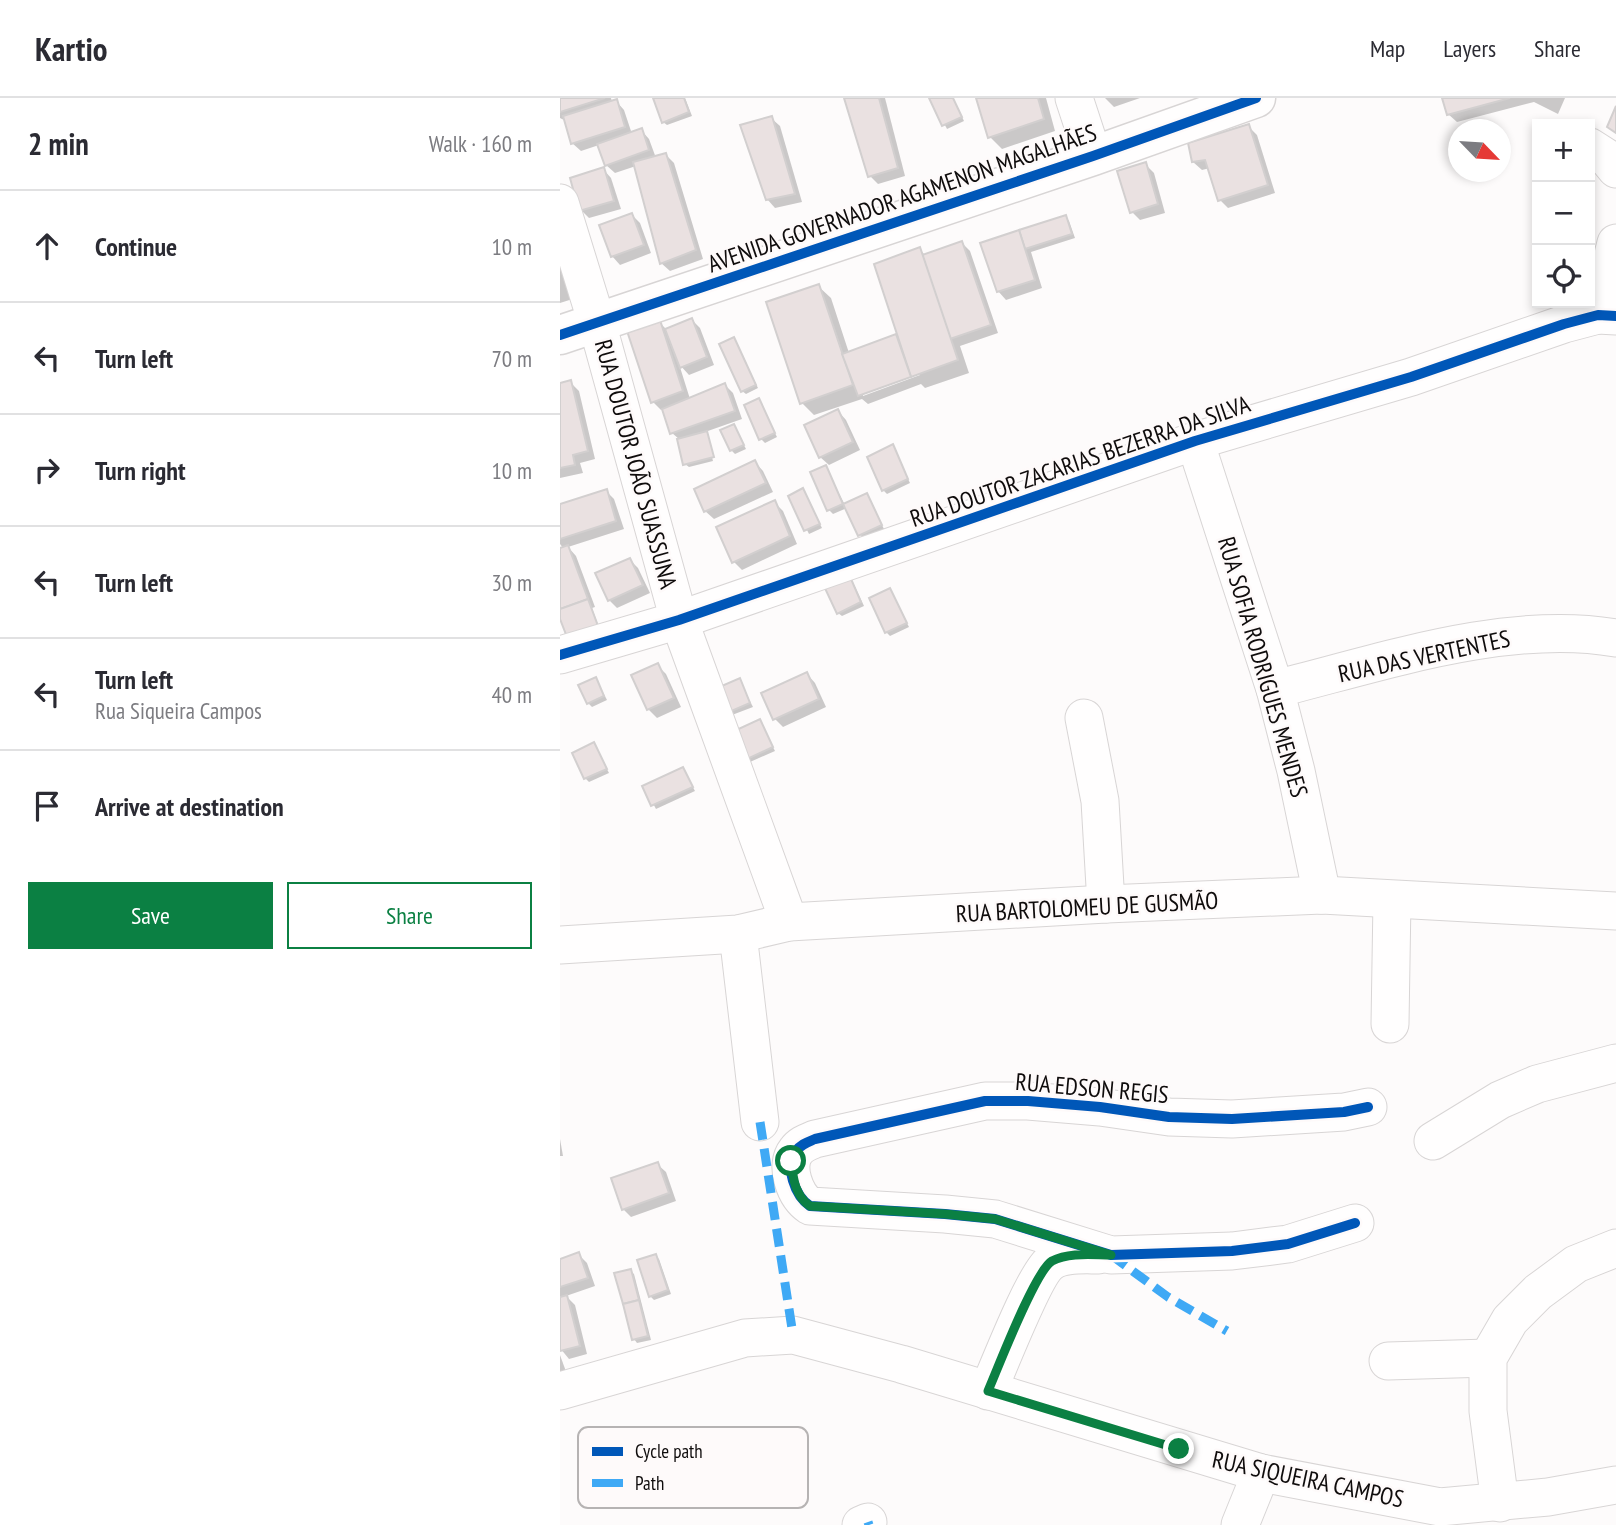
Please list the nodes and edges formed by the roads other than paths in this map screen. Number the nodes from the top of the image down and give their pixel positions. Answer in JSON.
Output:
{"nodes":[{"id":1,"x":1074,"y":98,"type":"edge"},
{"id":2,"x":1256,"y":98,"type":"edge"},
{"id":3,"x":1595,"y":150,"type":"edge"},
{"id":4,"x":1093,"y":156,"type":"junction"},
{"id":5,"x":1616,"y":169,"type":"edge"},
{"id":6,"x":560,"y":203,"type":"edge"},
{"id":7,"x":1616,"y":243,"type":"edge"},
{"id":8,"x":1607,"y":316,"type":"edge"},
{"id":9,"x":597,"y":323,"type":"junction"},
{"id":10,"x":560,"y":335,"type":"edge"},
{"id":11,"x":1195,"y":441,"type":"junction"},
{"id":12,"x":680,"y":620,"type":"junction"},
{"id":13,"x":1616,"y":638,"type":"edge"},
{"id":14,"x":560,"y":655,"type":"edge"},
{"id":15,"x":1275,"y":689,"type":"junction"},
{"id":16,"x":1084,"y":718,"type":"dead end"},
{"id":17,"x":1322,"y":895,"type":"junction"},
{"id":18,"x":1392,"y":900,"type":"junction"},
{"id":19,"x":1106,"y":904,"type":"junction"},
{"id":20,"x":1616,"y":911,"type":"edge"},
{"id":21,"x":789,"y":922,"type":"junction"},
{"id":22,"x":738,"y":934,"type":"junction"},
{"id":23,"x":560,"y":945,"type":"edge"},
{"id":24,"x":1390,"y":1024,"type":"dead end"},
{"id":25,"x":1616,"y":1063,"type":"edge"},
{"id":26,"x":1367,"y":1107,"type":"dead end"},
{"id":27,"x":760,"y":1122,"type":"dead end"},
{"id":28,"x":1433,"y":1141,"type":"dead end"},
{"id":29,"x":1355,"y":1223,"type":"dead end"},
{"id":30,"x":1616,"y":1248,"type":"edge"},
{"id":31,"x":1111,"y":1255,"type":"junction"},
{"id":32,"x":1488,"y":1358,"type":"junction"},
{"id":33,"x":1388,"y":1361,"type":"dead end"},
{"id":34,"x":560,"y":1391,"type":"edge"},
{"id":35,"x":988,"y":1391,"type":"junction"},
{"id":36,"x":1262,"y":1473,"type":"junction"},
{"id":37,"x":1616,"y":1485,"type":"edge"},
{"id":38,"x":1500,"y":1503,"type":"junction"},
{"id":39,"x":1439,"y":1516,"type":"edge"},
{"id":40,"x":1240,"y":1525,"type":"edge"}],
"edges":[{"from":1,"to":4,"type":"street"},
{"from":2,"to":4,"type":"main road","name":"AVENIDA GOVERNADOR AGAMENON MAGALHÃES"},
{"from":3,"to":5,"type":"street"},
{"from":4,"to":9,"type":"main road","name":"AVENIDA GOVERNADOR AGAMENON MAGALHÃES"},
{"from":6,"to":9,"type":"street","name":"RUA DOUTOR JOÃO SUASSUNA"},
{"from":7,"to":8,"type":"street"},
{"from":8,"to":11,"type":"street","name":"RUA DOUTOR ZACARIAS BEZERRA DA SILVA"},
{"from":9,"to":10,"type":"main road","name":"AVENIDA GOVERNADOR AGAMENON MAGALHÃES"},
{"from":9,"to":12,"type":"street","name":"RUA DOUTOR JOÃO SUASSUNA"},
{"from":11,"to":12,"type":"street","name":"RUA DOUTOR ZACARIAS BEZERRA DA SILVA"},
{"from":11,"to":15,"type":"street","name":"RUA SOFIA RODRIGUES MENDES"},
{"from":12,"to":14,"type":"street","name":"RUA DOUTOR ZACARIAS BEZERRA DA SILVA"},
{"from":12,"to":21,"type":"street","name":"RUA DOUTOR JOÃO SUASSUNA"},
{"from":13,"to":15,"type":"street","name":"RUA DAS VERTENTES"},
{"from":15,"to":17,"type":"street","name":"RUA SOFIA RODRIGUES MENDES"},
{"from":16,"to":19,"type":"street"},
{"from":17,"to":18,"type":"street","name":"RUA BARTOLOMEU DE GUSMÃO"},
{"from":17,"to":19,"type":"street","name":"RUA BARTOLOMEU DE GUSMÃO"},
{"from":18,"to":20,"type":"street","name":"RUA BARTOLOMEU DE GUSMÃO"},
{"from":18,"to":24,"type":"street"},
{"from":19,"to":21,"type":"street","name":"RUA BARTOLOMEU DE GUSMÃO"},
{"from":21,"to":22,"type":"street","name":"RUA BARTOLOMEU DE GUSMÃO"},
{"from":22,"to":23,"type":"street","name":"RUA BARTOLOMEU DE GUSMÃO"},
{"from":22,"to":27,"type":"street"},
{"from":25,"to":28,"type":"street"},
{"from":26,"to":31,"type":"street","name":"RUA EDSON REGIS"},
{"from":29,"to":31,"type":"street"},
{"from":30,"to":32,"type":"street"},
{"from":31,"to":35,"type":"street"},
{"from":32,"to":33,"type":"street"},
{"from":32,"to":38,"type":"street"},
{"from":34,"to":35,"type":"street","name":"RUA SIQUEIRA CAMPOS"},
{"from":35,"to":36,"type":"street","name":"RUA SIQUEIRA CAMPOS"},
{"from":36,"to":39,"type":"street","name":"RUA SIQUEIRA CAMPOS"},
{"from":36,"to":40,"type":"street"},
{"from":37,"to":38,"type":"street","name":"RUA SIQUEIRA CAMPOS"},
{"from":38,"to":39,"type":"street","name":"RUA SIQUEIRA CAMPOS"}]}
